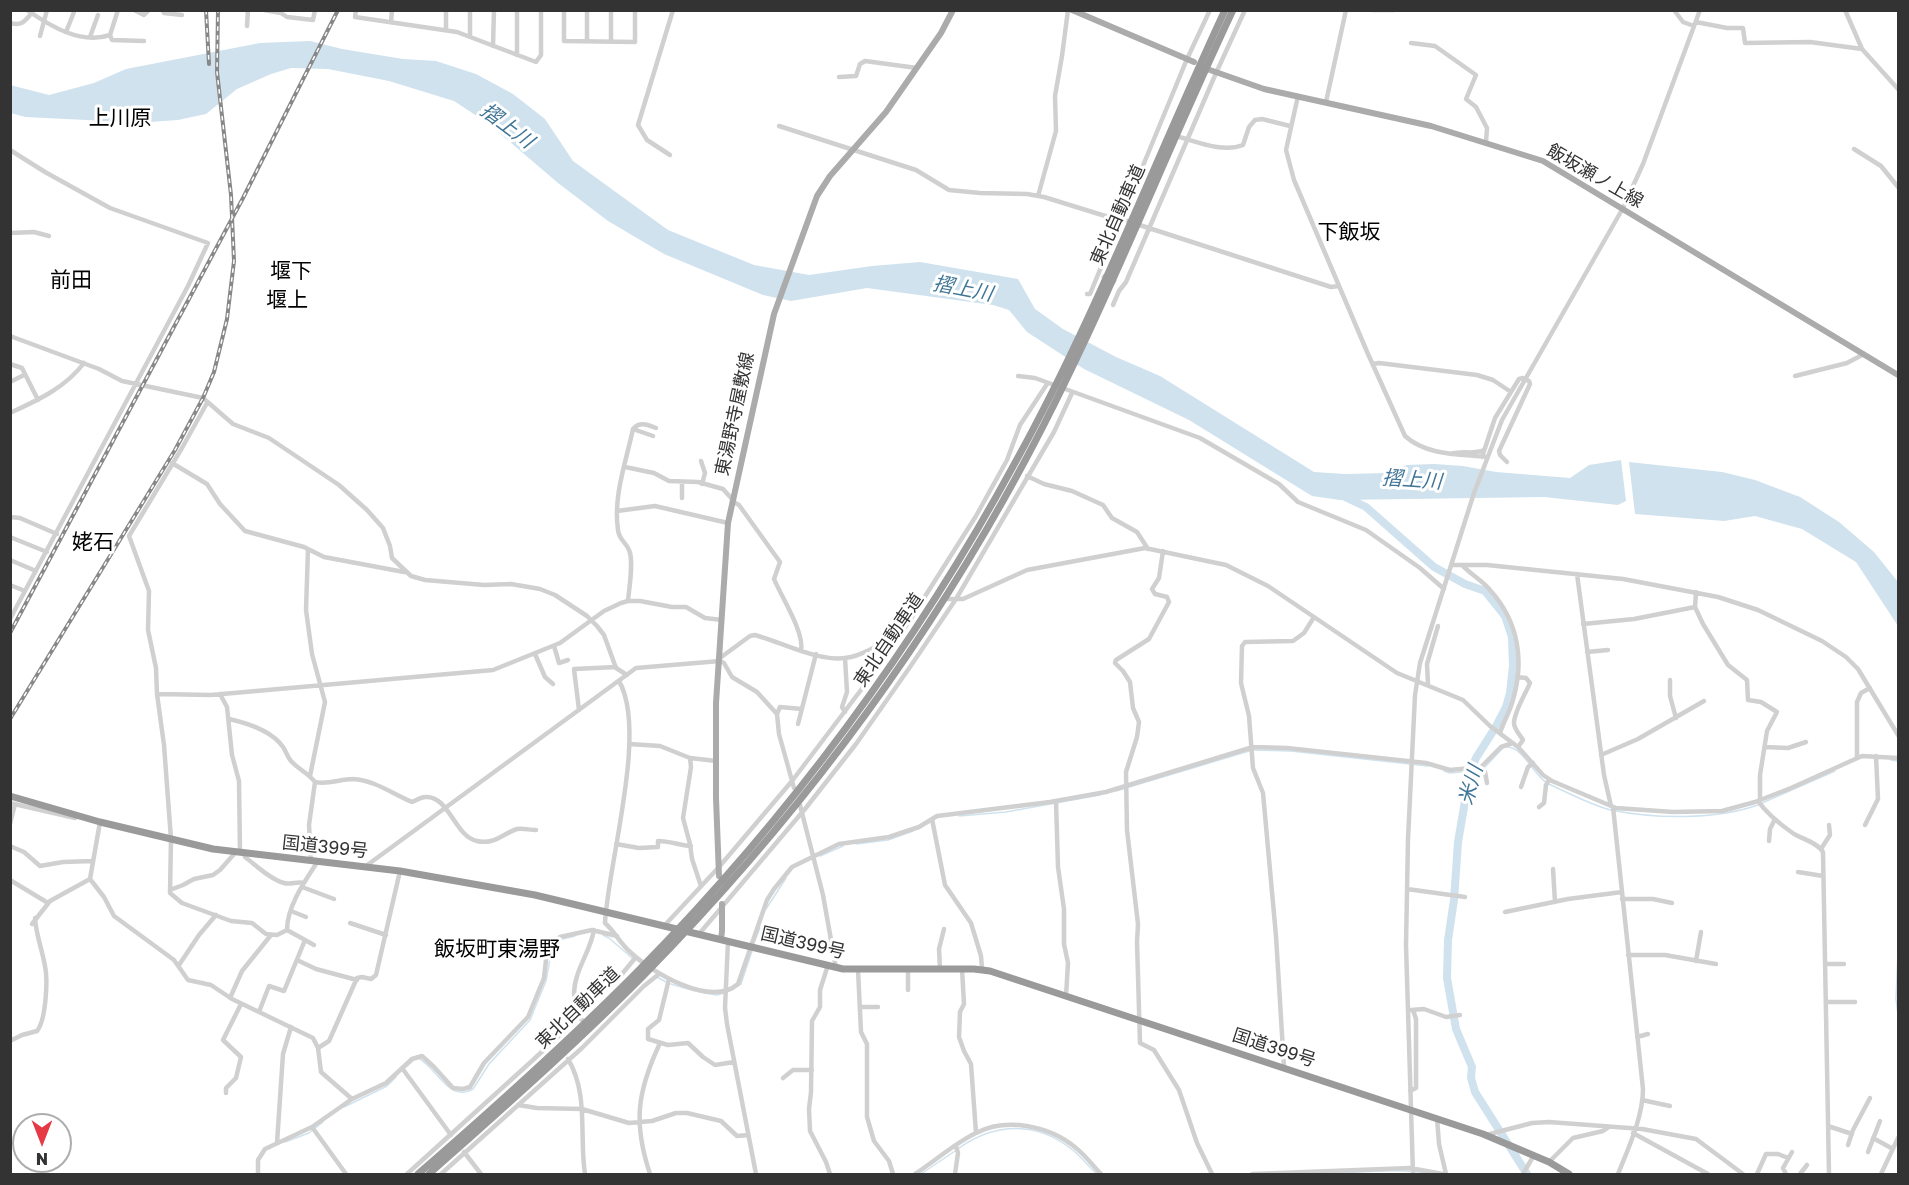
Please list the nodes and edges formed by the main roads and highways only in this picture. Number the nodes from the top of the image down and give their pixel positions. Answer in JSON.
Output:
{"nodes":[{"id":1,"x":953,"y":10,"type":"edge"},
{"id":2,"x":1070,"y":10,"type":"edge"},
{"id":3,"x":1225,"y":10,"type":"edge"},
{"id":4,"x":1233,"y":10,"type":"edge"},
{"id":5,"x":1191,"y":61,"type":"road end"},
{"id":6,"x":1213,"y":71,"type":"road end"},
{"id":7,"x":1136,"y":218,"type":"junction"},
{"id":8,"x":1899,"y":375,"type":"edge"},
{"id":9,"x":10,"y":796,"type":"edge"},
{"id":10,"x":719,"y":876,"type":"dead end"},
{"id":11,"x":722,"y":906,"type":"road end"},
{"id":12,"x":724,"y":940,"type":"junction"},
{"id":13,"x":643,"y":971,"type":"junction"},
{"id":14,"x":418,"y":1174,"type":"edge"},
{"id":15,"x":429,"y":1174,"type":"edge"},
{"id":16,"x":1569,"y":1174,"type":"edge"}],
"edges":[{"from":1,"to":10,"type":"main road","name":"東湯野寺屋敷線"},
{"from":2,"to":5,"type":"main road"},
{"from":3,"to":7,"type":"highway","name":"東北自動車道"},
{"from":4,"to":7,"type":"highway","name":"東北自動車道"},
{"from":6,"to":8,"type":"main road","name":"飯坂瀬ノ上線"},
{"from":7,"to":13,"type":"highway","name":"東北自動車道"},
{"from":9,"to":12,"type":"highway","name":"国道399号"},
{"from":11,"to":12,"type":"main road"},
{"from":12,"to":16,"type":"highway","name":"国道399号"},
{"from":13,"to":14,"type":"highway","name":"東北自動車道"},
{"from":13,"to":15,"type":"highway","name":"東北自動車道"}]}
